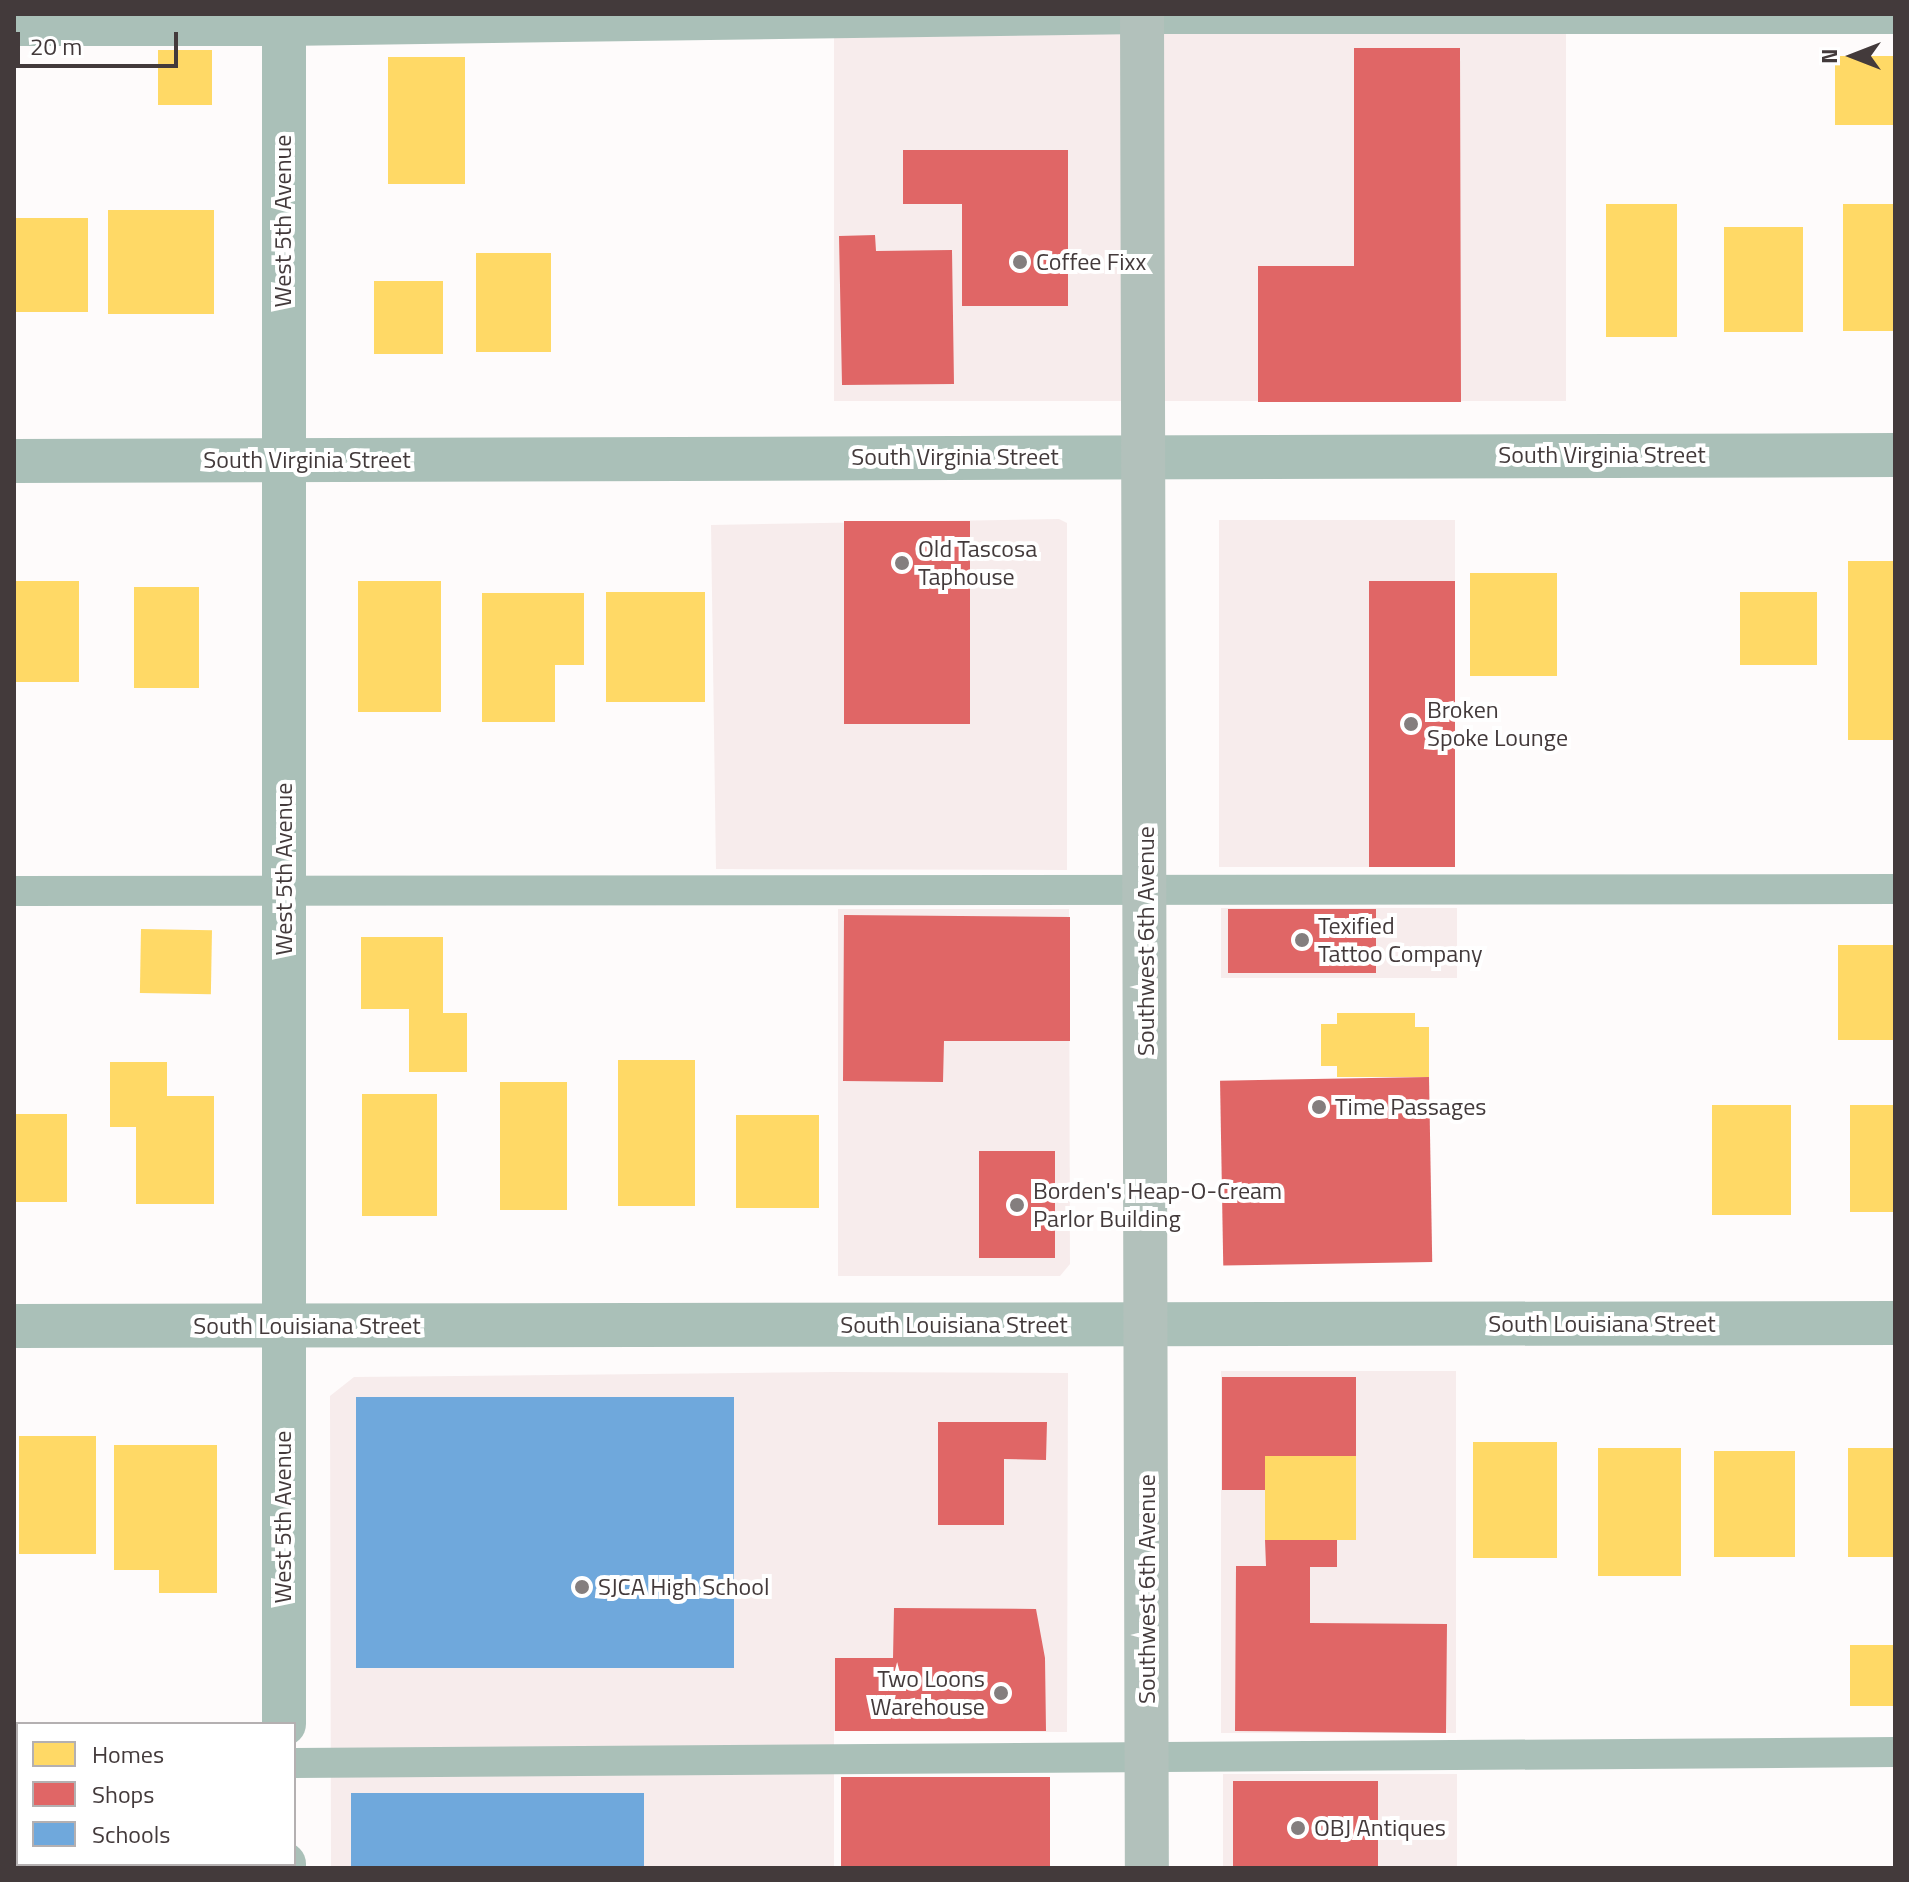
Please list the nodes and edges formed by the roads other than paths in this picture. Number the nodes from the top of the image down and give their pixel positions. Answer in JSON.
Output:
{"nodes":[{"id":1,"x":1142,"y":16,"type":"edge"},
{"id":2,"x":1895,"y":19,"type":"edge"},
{"id":3,"x":284,"y":22,"type":"edge"},
{"id":4,"x":14,"y":31,"type":"edge"},
{"id":5,"x":1895,"y":455,"type":"edge"},
{"id":6,"x":1144,"y":457,"type":"junction"},
{"id":7,"x":282,"y":460,"type":"junction"},
{"id":8,"x":14,"y":461,"type":"edge"},
{"id":9,"x":285,"y":889,"type":"junction"},
{"id":10,"x":1146,"y":889,"type":"junction"},
{"id":11,"x":1895,"y":889,"type":"edge"},
{"id":12,"x":14,"y":891,"type":"edge"},
{"id":13,"x":1895,"y":1323,"type":"edge"},
{"id":14,"x":1147,"y":1324,"type":"junction"},
{"id":15,"x":14,"y":1326,"type":"edge"},
{"id":16,"x":282,"y":1327,"type":"junction"},
{"id":17,"x":284,"y":1722,"type":"edge"},
{"id":18,"x":1895,"y":1752,"type":"edge"},
{"id":19,"x":1147,"y":1755,"type":"junction"},
{"id":20,"x":296,"y":1763,"type":"edge"},
{"id":21,"x":1147,"y":1868,"type":"edge"}],
"edges":[{"from":1,"to":2,"type":"lane"},
{"from":1,"to":3,"type":"lane"},
{"from":1,"to":6,"type":"main road","name":"Southwest 6th Avenue"},
{"from":3,"to":4,"type":"lane"},
{"from":3,"to":7,"type":"street","name":"West 5th Avenue"},
{"from":5,"to":6,"type":"street","name":"South Virginia Street"},
{"from":6,"to":7,"type":"street","name":"South Virginia Street"},
{"from":6,"to":10,"type":"main road","name":"Southwest 6th Avenue"},
{"from":7,"to":8,"type":"street","name":"South Virginia Street"},
{"from":7,"to":9,"type":"street","name":"West 5th Avenue"},
{"from":9,"to":10,"type":"lane"},
{"from":9,"to":12,"type":"lane"},
{"from":9,"to":16,"type":"street","name":"West 5th Avenue"},
{"from":10,"to":11,"type":"lane"},
{"from":10,"to":14,"type":"main road","name":"Southwest 6th Avenue"},
{"from":13,"to":14,"type":"street","name":"South Louisiana Street"},
{"from":14,"to":16,"type":"street","name":"South Louisiana Street"},
{"from":14,"to":19,"type":"main road","name":"Southwest 6th Avenue"},
{"from":15,"to":16,"type":"street","name":"South Louisiana Street"},
{"from":16,"to":17,"type":"street","name":"West 5th Avenue"},
{"from":18,"to":19,"type":"lane"},
{"from":19,"to":20,"type":"lane"},
{"from":19,"to":21,"type":"main road","name":"Southwest 6th Avenue"}]}
